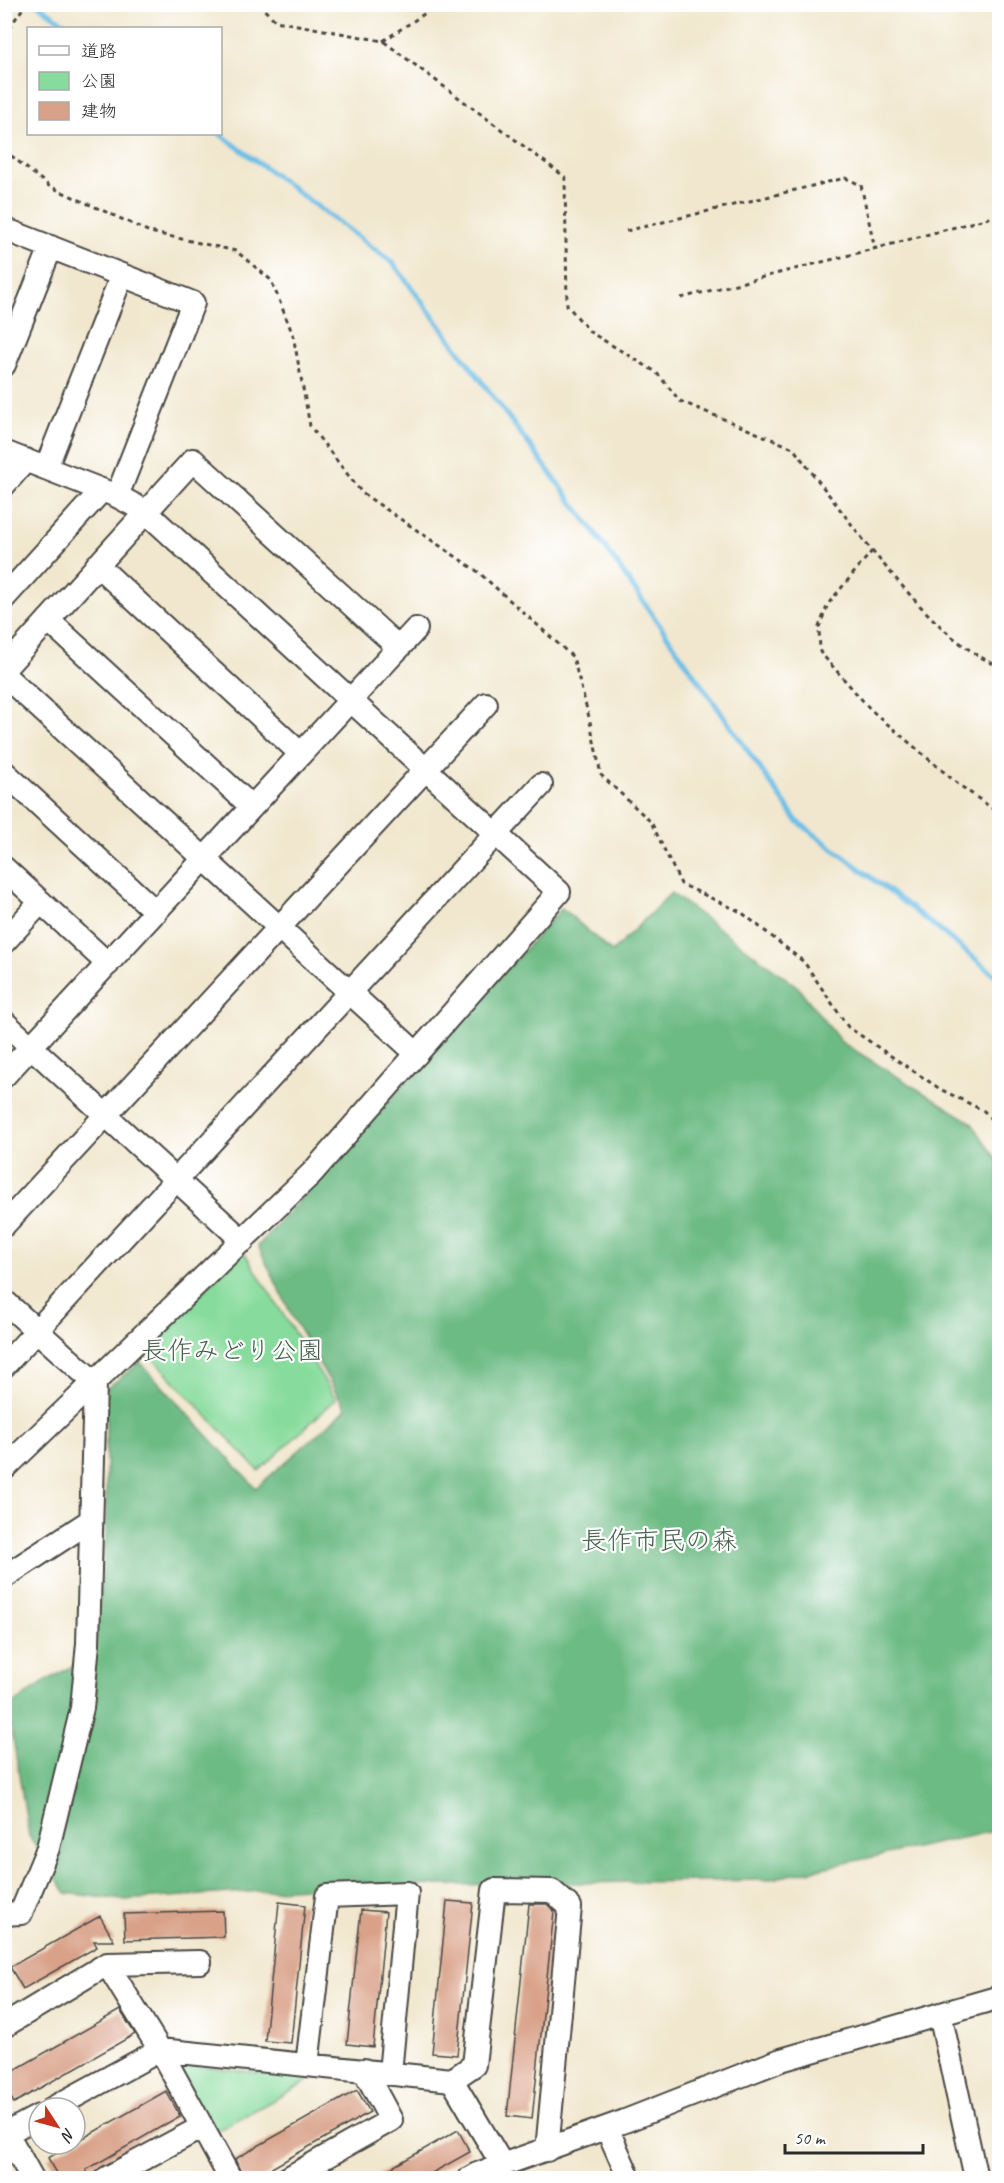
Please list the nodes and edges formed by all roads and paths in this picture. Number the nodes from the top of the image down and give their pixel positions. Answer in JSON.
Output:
{"nodes":[{"id":1,"x":26,"y":4,"type":"edge"},
{"id":2,"x":258,"y":4,"type":"edge"},
{"id":3,"x":439,"y":4,"type":"edge"},
{"id":4,"x":4,"y":35,"type":"edge"},
{"id":5,"x":383,"y":41,"type":"junction"},
{"id":6,"x":4,"y":150,"type":"edge"},
{"id":7,"x":999,"y":215,"type":"edge"},
{"id":8,"x":4,"y":230,"type":"edge"},
{"id":9,"x":626,"y":231,"type":"dead end"},
{"id":10,"x":51,"y":247,"type":"junction"},
{"id":11,"x":875,"y":249,"type":"junction"},
{"id":12,"x":122,"y":275,"type":"junction"},
{"id":13,"x":681,"y":297,"type":"dead end"},
{"id":14,"x":4,"y":365,"type":"edge"},
{"id":15,"x":4,"y":452,"type":"edge"},
{"id":16,"x":36,"y":464,"type":"junction"},
{"id":17,"x":4,"y":484,"type":"edge"},
{"id":18,"x":109,"y":493,"type":"junction"},
{"id":19,"x":145,"y":512,"type":"junction"},
{"id":20,"x":872,"y":551,"type":"junction"},
{"id":21,"x":97,"y":565,"type":"junction"},
{"id":22,"x":4,"y":598,"type":"edge"},
{"id":23,"x":48,"y":620,"type":"junction"},
{"id":24,"x":416,"y":629,"type":"dead end"},
{"id":25,"x":399,"y":648,"type":"junction"},
{"id":26,"x":999,"y":667,"type":"edge"},
{"id":27,"x":4,"y":669,"type":"edge"},
{"id":28,"x":4,"y":675,"type":"edge"},
{"id":29,"x":350,"y":701,"type":"junction"},
{"id":30,"x":486,"y":704,"type":"dead end"},
{"id":31,"x":301,"y":754,"type":"junction"},
{"id":32,"x":425,"y":769,"type":"junction"},
{"id":33,"x":4,"y":772,"type":"edge"},
{"id":34,"x":541,"y":785,"type":"dead end"},
{"id":35,"x":252,"y":807,"type":"junction"},
{"id":36,"x":999,"y":814,"type":"edge"},
{"id":37,"x":495,"y":834,"type":"junction"},
{"id":38,"x":204,"y":859,"type":"junction"},
{"id":39,"x":4,"y":868,"type":"edge"},
{"id":40,"x":41,"y":902,"type":"junction"},
{"id":41,"x":156,"y":912,"type":"junction"},
{"id":42,"x":279,"y":928,"type":"junction"},
{"id":43,"x":4,"y":942,"type":"edge"},
{"id":44,"x":108,"y":964,"type":"junction"},
{"id":45,"x":349,"y":992,"type":"junction"},
{"id":46,"x":4,"y":1022,"type":"edge"},
{"id":47,"x":32,"y":1047,"type":"junction"},
{"id":48,"x":417,"y":1054,"type":"junction"},
{"id":49,"x":4,"y":1076,"type":"edge"},
{"id":50,"x":106,"y":1115,"type":"junction"},
{"id":51,"x":999,"y":1129,"type":"edge"},
{"id":52,"x":176,"y":1180,"type":"junction"},
{"id":53,"x":4,"y":1225,"type":"edge"},
{"id":54,"x":243,"y":1241,"type":"junction"},
{"id":55,"x":4,"y":1301,"type":"edge"},
{"id":56,"x":37,"y":1331,"type":"junction"},
{"id":57,"x":4,"y":1366,"type":"edge"},
{"id":58,"x":95,"y":1383,"type":"junction"},
{"id":59,"x":4,"y":1469,"type":"edge"},
{"id":60,"x":90,"y":1521,"type":"junction"},
{"id":61,"x":4,"y":1577,"type":"edge"},
{"id":62,"x":4,"y":1914,"type":"edge"},
{"id":63,"x":200,"y":1962,"type":"dead end"},
{"id":64,"x":107,"y":1964,"type":"junction"},
{"id":65,"x":999,"y":1997,"type":"edge"},
{"id":66,"x":940,"y":2014,"type":"junction"},
{"id":67,"x":4,"y":2026,"type":"edge"},
{"id":68,"x":160,"y":2050,"type":"junction"},
{"id":69,"x":307,"y":2065,"type":"junction"},
{"id":70,"x":364,"y":2070,"type":"junction"},
{"id":71,"x":390,"y":2073,"type":"junction"},
{"id":72,"x":452,"y":2080,"type":"junction"},
{"id":73,"x":75,"y":2096,"type":"edge"},
{"id":74,"x":27,"y":2121,"type":"edge"},
{"id":75,"x":202,"y":2127,"type":"junction"},
{"id":76,"x":607,"y":2128,"type":"junction"},
{"id":77,"x":6,"y":2131,"type":"edge"},
{"id":78,"x":547,"y":2150,"type":"junction"},
{"id":79,"x":502,"y":2166,"type":"junction"},
{"id":80,"x":32,"y":2178,"type":"edge"},
{"id":81,"x":107,"y":2178,"type":"edge"},
{"id":82,"x":230,"y":2178,"type":"edge"},
{"id":83,"x":288,"y":2178,"type":"edge"},
{"id":84,"x":470,"y":2178,"type":"edge"},
{"id":85,"x":629,"y":2178,"type":"edge"},
{"id":86,"x":976,"y":2178,"type":"edge"}],
"edges":[{"from":1,"to":4,"type":"path"},
{"from":2,"to":5,"type":"path"},
{"from":3,"to":5,"type":"path"},
{"from":5,"to":20,"type":"path"},
{"from":6,"to":51,"type":"path"},
{"from":7,"to":11,"type":"path"},
{"from":8,"to":10,"type":"street"},
{"from":9,"to":11,"type":"path"},
{"from":10,"to":12,"type":"street"},
{"from":10,"to":14,"type":"street"},
{"from":11,"to":13,"type":"path"},
{"from":12,"to":16,"type":"street"},
{"from":12,"to":18,"type":"street"},
{"from":15,"to":16,"type":"street"},
{"from":16,"to":17,"type":"street"},
{"from":16,"to":18,"type":"street"},
{"from":18,"to":19,"type":"street"},
{"from":18,"to":22,"type":"street"},
{"from":19,"to":21,"type":"street"},
{"from":19,"to":25,"type":"street"},
{"from":19,"to":29,"type":"street"},
{"from":20,"to":26,"type":"path"},
{"from":20,"to":36,"type":"path"},
{"from":21,"to":23,"type":"street"},
{"from":21,"to":31,"type":"street"},
{"from":23,"to":27,"type":"street"},
{"from":23,"to":35,"type":"street"},
{"from":24,"to":25,"type":"street"},
{"from":25,"to":29,"type":"street"},
{"from":28,"to":38,"type":"street"},
{"from":29,"to":31,"type":"street"},
{"from":29,"to":32,"type":"street"},
{"from":30,"to":32,"type":"street"},
{"from":31,"to":35,"type":"street"},
{"from":32,"to":37,"type":"street"},
{"from":32,"to":42,"type":"street"},
{"from":33,"to":41,"type":"street"},
{"from":34,"to":37,"type":"street"},
{"from":35,"to":38,"type":"street"},
{"from":37,"to":45,"type":"street"},
{"from":37,"to":48,"type":"street"},
{"from":38,"to":41,"type":"street"},
{"from":38,"to":42,"type":"street"},
{"from":39,"to":40,"type":"street"},
{"from":40,"to":43,"type":"street"},
{"from":40,"to":44,"type":"street"},
{"from":41,"to":44,"type":"street"},
{"from":42,"to":45,"type":"street"},
{"from":42,"to":50,"type":"street"},
{"from":44,"to":47,"type":"street"},
{"from":45,"to":48,"type":"street"},
{"from":45,"to":52,"type":"street"},
{"from":46,"to":47,"type":"street"},
{"from":47,"to":49,"type":"street"},
{"from":47,"to":50,"type":"street"},
{"from":48,"to":54,"type":"street"},
{"from":50,"to":52,"type":"street"},
{"from":50,"to":53,"type":"street"},
{"from":52,"to":54,"type":"street"},
{"from":52,"to":56,"type":"street"},
{"from":54,"to":58,"type":"street"},
{"from":55,"to":56,"type":"street"},
{"from":56,"to":57,"type":"street"},
{"from":56,"to":58,"type":"street"},
{"from":58,"to":59,"type":"street"},
{"from":58,"to":60,"type":"street"},
{"from":60,"to":61,"type":"street"},
{"from":60,"to":62,"type":"street"},
{"from":63,"to":64,"type":"street"},
{"from":64,"to":67,"type":"street"},
{"from":64,"to":68,"type":"street"},
{"from":65,"to":66,"type":"street"},
{"from":66,"to":76,"type":"street"},
{"from":66,"to":86,"type":"street"},
{"from":68,"to":69,"type":"street"},
{"from":68,"to":73,"type":"street"},
{"from":68,"to":75,"type":"street"},
{"from":69,"to":70,"type":"street"},
{"from":69,"to":71,"type":"street"},
{"from":70,"to":71,"type":"street"},
{"from":70,"to":83,"type":"street"},
{"from":71,"to":72,"type":"street"},
{"from":72,"to":78,"type":"street"},
{"from":72,"to":79,"type":"street"},
{"from":74,"to":77,"type":"street"},
{"from":75,"to":81,"type":"street"},
{"from":75,"to":82,"type":"street"},
{"from":76,"to":78,"type":"street"},
{"from":76,"to":85,"type":"street"},
{"from":77,"to":80,"type":"street"},
{"from":78,"to":79,"type":"street"},
{"from":79,"to":84,"type":"street"}]}
